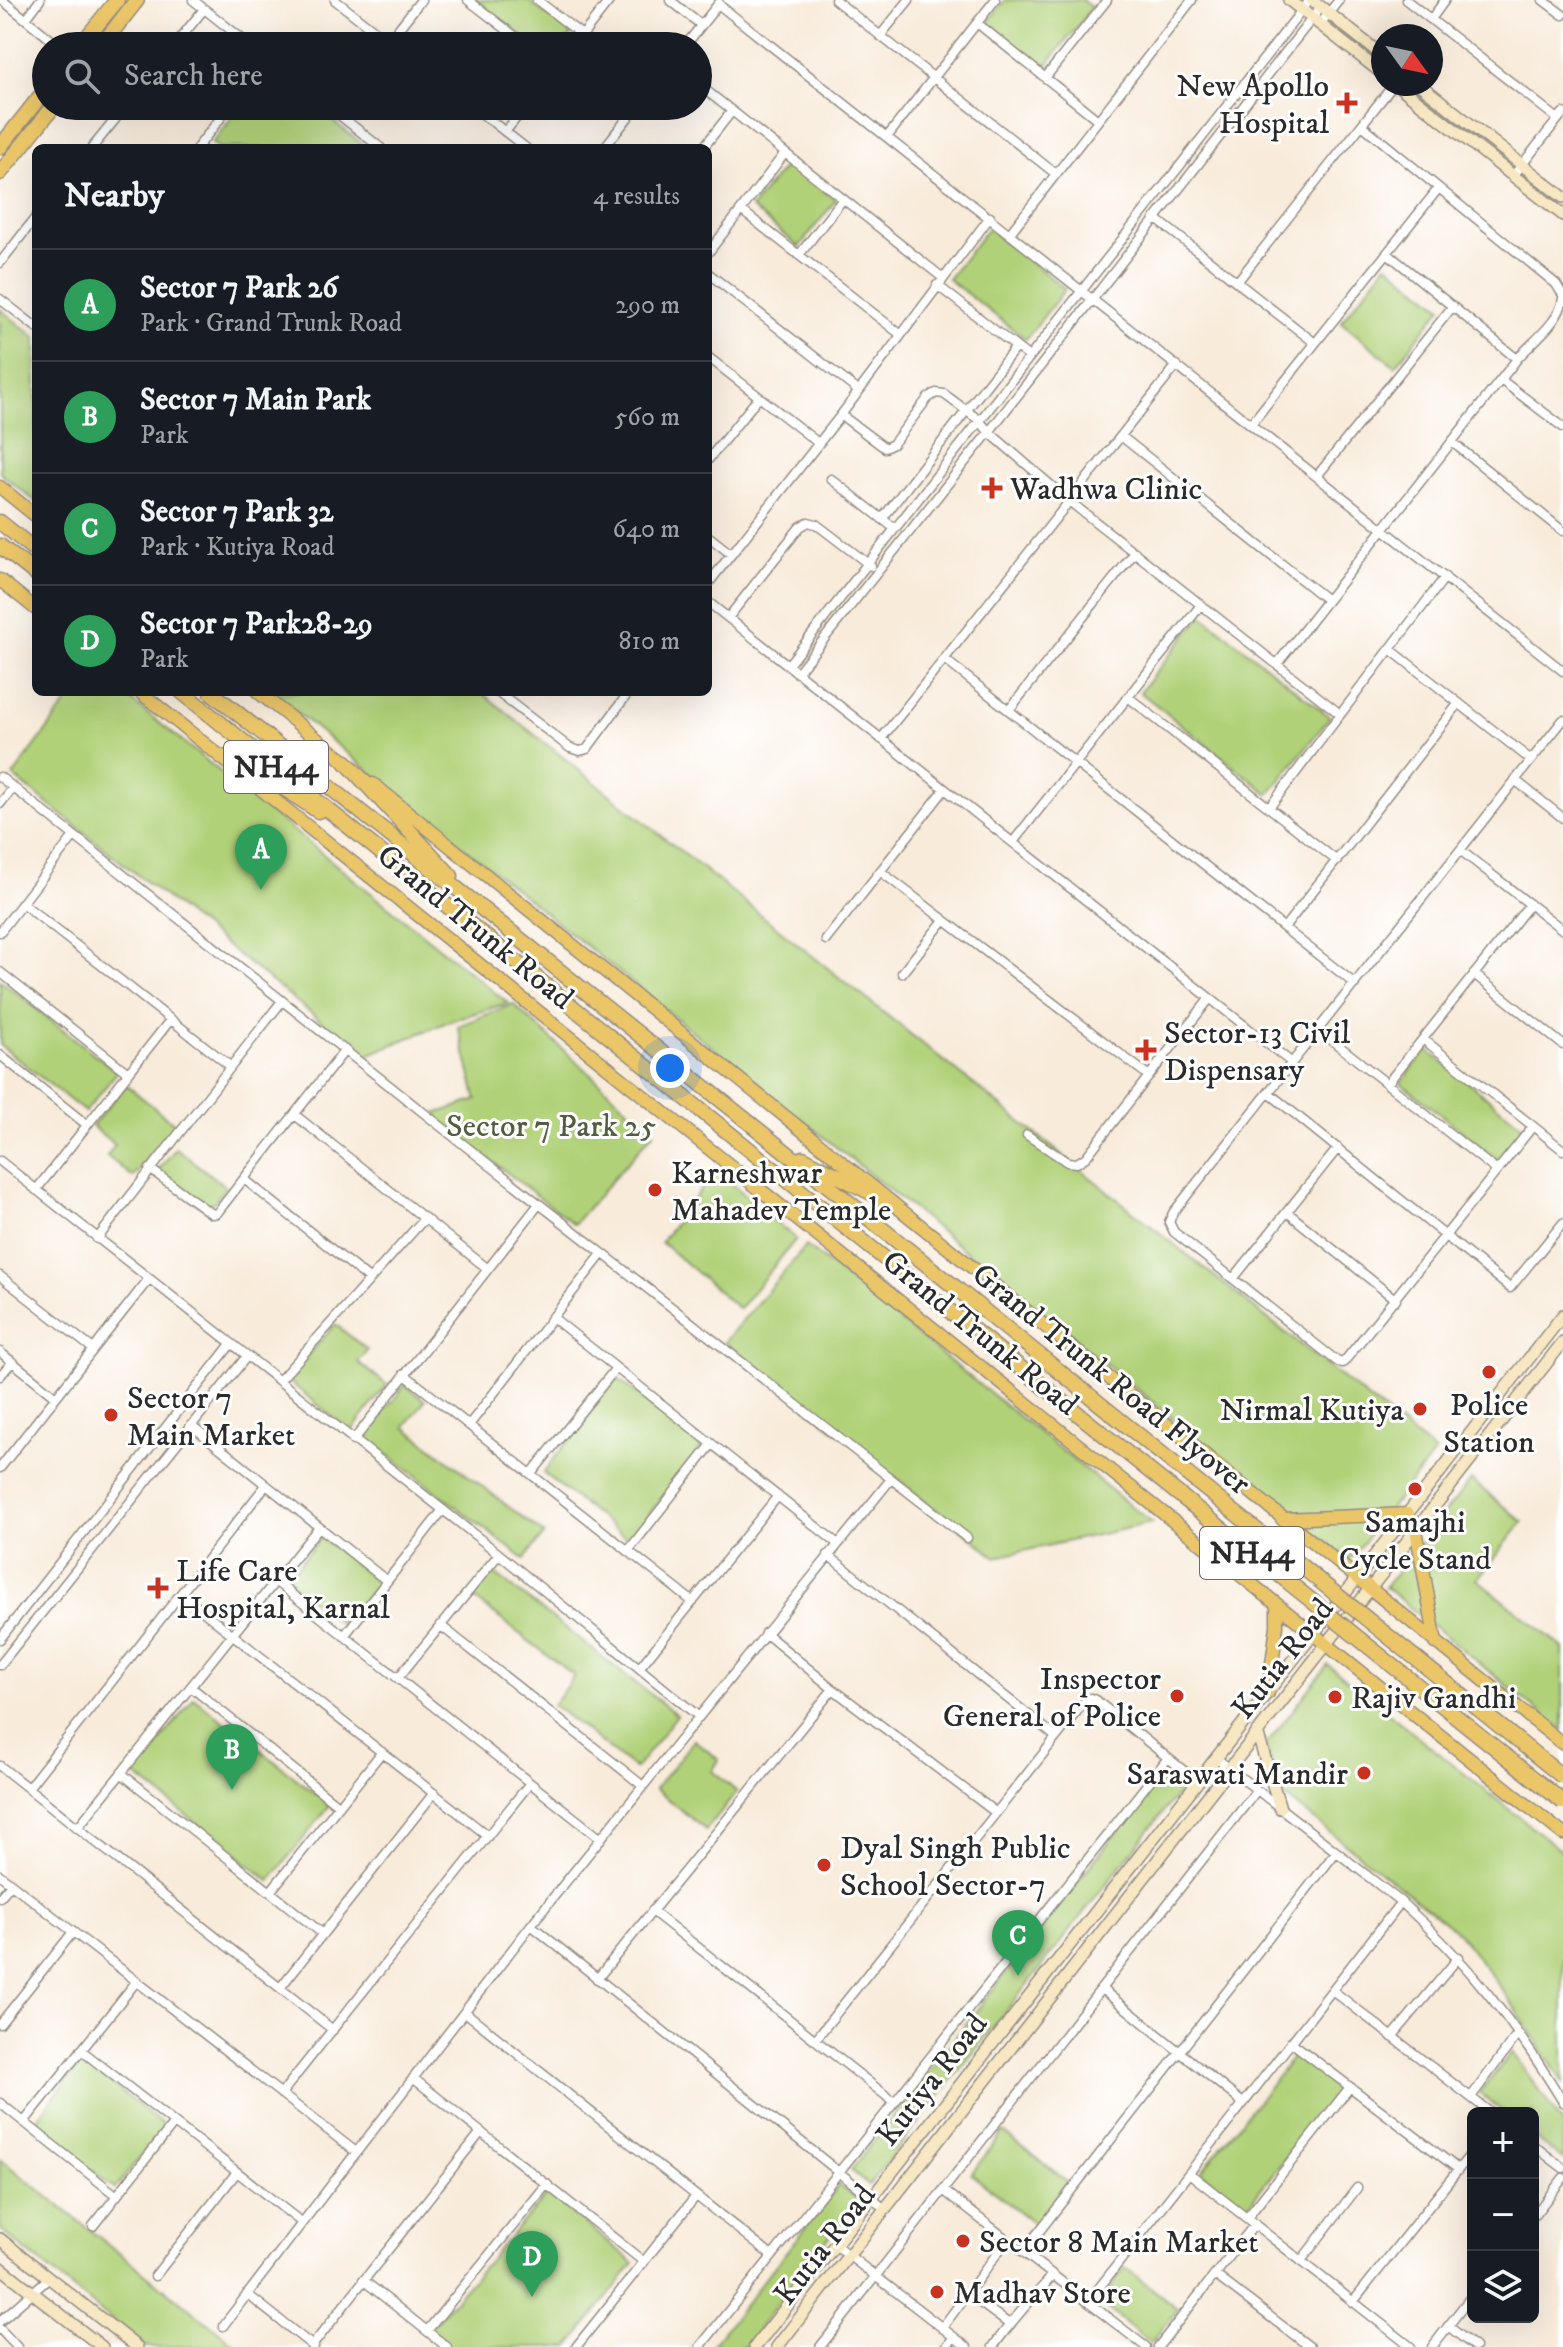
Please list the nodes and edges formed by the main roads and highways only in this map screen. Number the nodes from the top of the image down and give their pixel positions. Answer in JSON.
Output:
{"nodes":[{"id":1,"x":117,"y":0,"type":"edge"},
{"id":2,"x":137,"y":0,"type":"edge"},
{"id":3,"x":91,"y":32,"type":"edge"},
{"id":4,"x":112,"y":32,"type":"edge"},
{"id":5,"x":32,"y":107,"type":"edge"},
{"id":6,"x":43,"y":120,"type":"edge"},
{"id":7,"x":0,"y":147,"type":"edge"},
{"id":8,"x":0,"y":173,"type":"edge"},
{"id":9,"x":0,"y":487,"type":"edge"},
{"id":10,"x":32,"y":513,"type":"edge"},
{"id":11,"x":0,"y":522,"type":"edge"},
{"id":12,"x":0,"y":546,"type":"edge"},
{"id":13,"x":32,"y":548,"type":"edge"},
{"id":14,"x":32,"y":571,"type":"edge"},
{"id":15,"x":0,"y":580,"type":"edge"},
{"id":16,"x":32,"y":606,"type":"edge"},
{"id":17,"x":145,"y":696,"type":"edge"},
{"id":18,"x":187,"y":696,"type":"edge"},
{"id":19,"x":216,"y":696,"type":"edge"},
{"id":20,"x":263,"y":696,"type":"edge"},
{"id":21,"x":222,"y":757,"type":"junction"},
{"id":22,"x":346,"y":762,"type":"junction"},
{"id":23,"x":369,"y":842,"type":"junction"},
{"id":24,"x":462,"y":893,"type":"junction"},
{"id":25,"x":775,"y":1143,"type":"junction"},
{"id":26,"x":891,"y":1203,"type":"junction"},
{"id":27,"x":1408,"y":1514,"type":"road end"},
{"id":28,"x":1282,"y":1519,"type":"junction"},
{"id":29,"x":1416,"y":1529,"type":"road end"},
{"id":30,"x":1277,"y":1605,"type":"junction"},
{"id":31,"x":1436,"y":1643,"type":"junction"},
{"id":32,"x":1271,"y":1688,"type":"road end"},
{"id":33,"x":1563,"y":1744,"type":"edge"},
{"id":34,"x":1563,"y":1777,"type":"edge"},
{"id":35,"x":1563,"y":1802,"type":"edge"},
{"id":36,"x":1563,"y":1834,"type":"edge"}],
"edges":[{"from":1,"to":3,"type":"highway"},
{"from":2,"to":4,"type":"highway"},
{"from":5,"to":7,"type":"highway"},
{"from":6,"to":8,"type":"highway"},
{"from":9,"to":10,"type":"main road"},
{"from":11,"to":13,"type":"highway"},
{"from":12,"to":14,"type":"highway"},
{"from":15,"to":16,"type":"main road"},
{"from":17,"to":21,"type":"main road","name":"Grand Trunk Road"},
{"from":18,"to":23,"type":"highway","name":"Grand Trunk Road Flyover","number":"NH44"},
{"from":19,"to":24,"type":"highway","number":"NH44"},
{"from":20,"to":22,"type":"main road","name":"Grand Trunk Road"},
{"from":21,"to":23,"type":"highway"},
{"from":21,"to":30,"type":"main road","name":"Grand Trunk Road"},
{"from":22,"to":24,"type":"highway"},
{"from":22,"to":26,"type":"main road","name":"Grand Trunk Road"},
{"from":23,"to":35,"type":"highway","name":"Grand Trunk Road Flyover","number":"NH44","bridge":true},
{"from":24,"to":25,"type":"highway","name":"Grand Trunk Road","number":"NH44"},
{"from":25,"to":26,"type":"highway"},
{"from":25,"to":34,"type":"highway","name":"Grand Trunk Road Flyover","number":"NH44","bridge":true},
{"from":26,"to":28,"type":"main road","name":"Grand Trunk Road"},
{"from":27,"to":28,"type":"main road"},
{"from":28,"to":31,"type":"main road","name":"Grand Trunk Road"},
{"from":29,"to":31,"type":"main road"},
{"from":30,"to":32,"type":"main road"},
{"from":30,"to":36,"type":"main road","name":"Grand Trunk Road"},
{"from":31,"to":33,"type":"main road","name":"Grand Trunk Road"}]}
